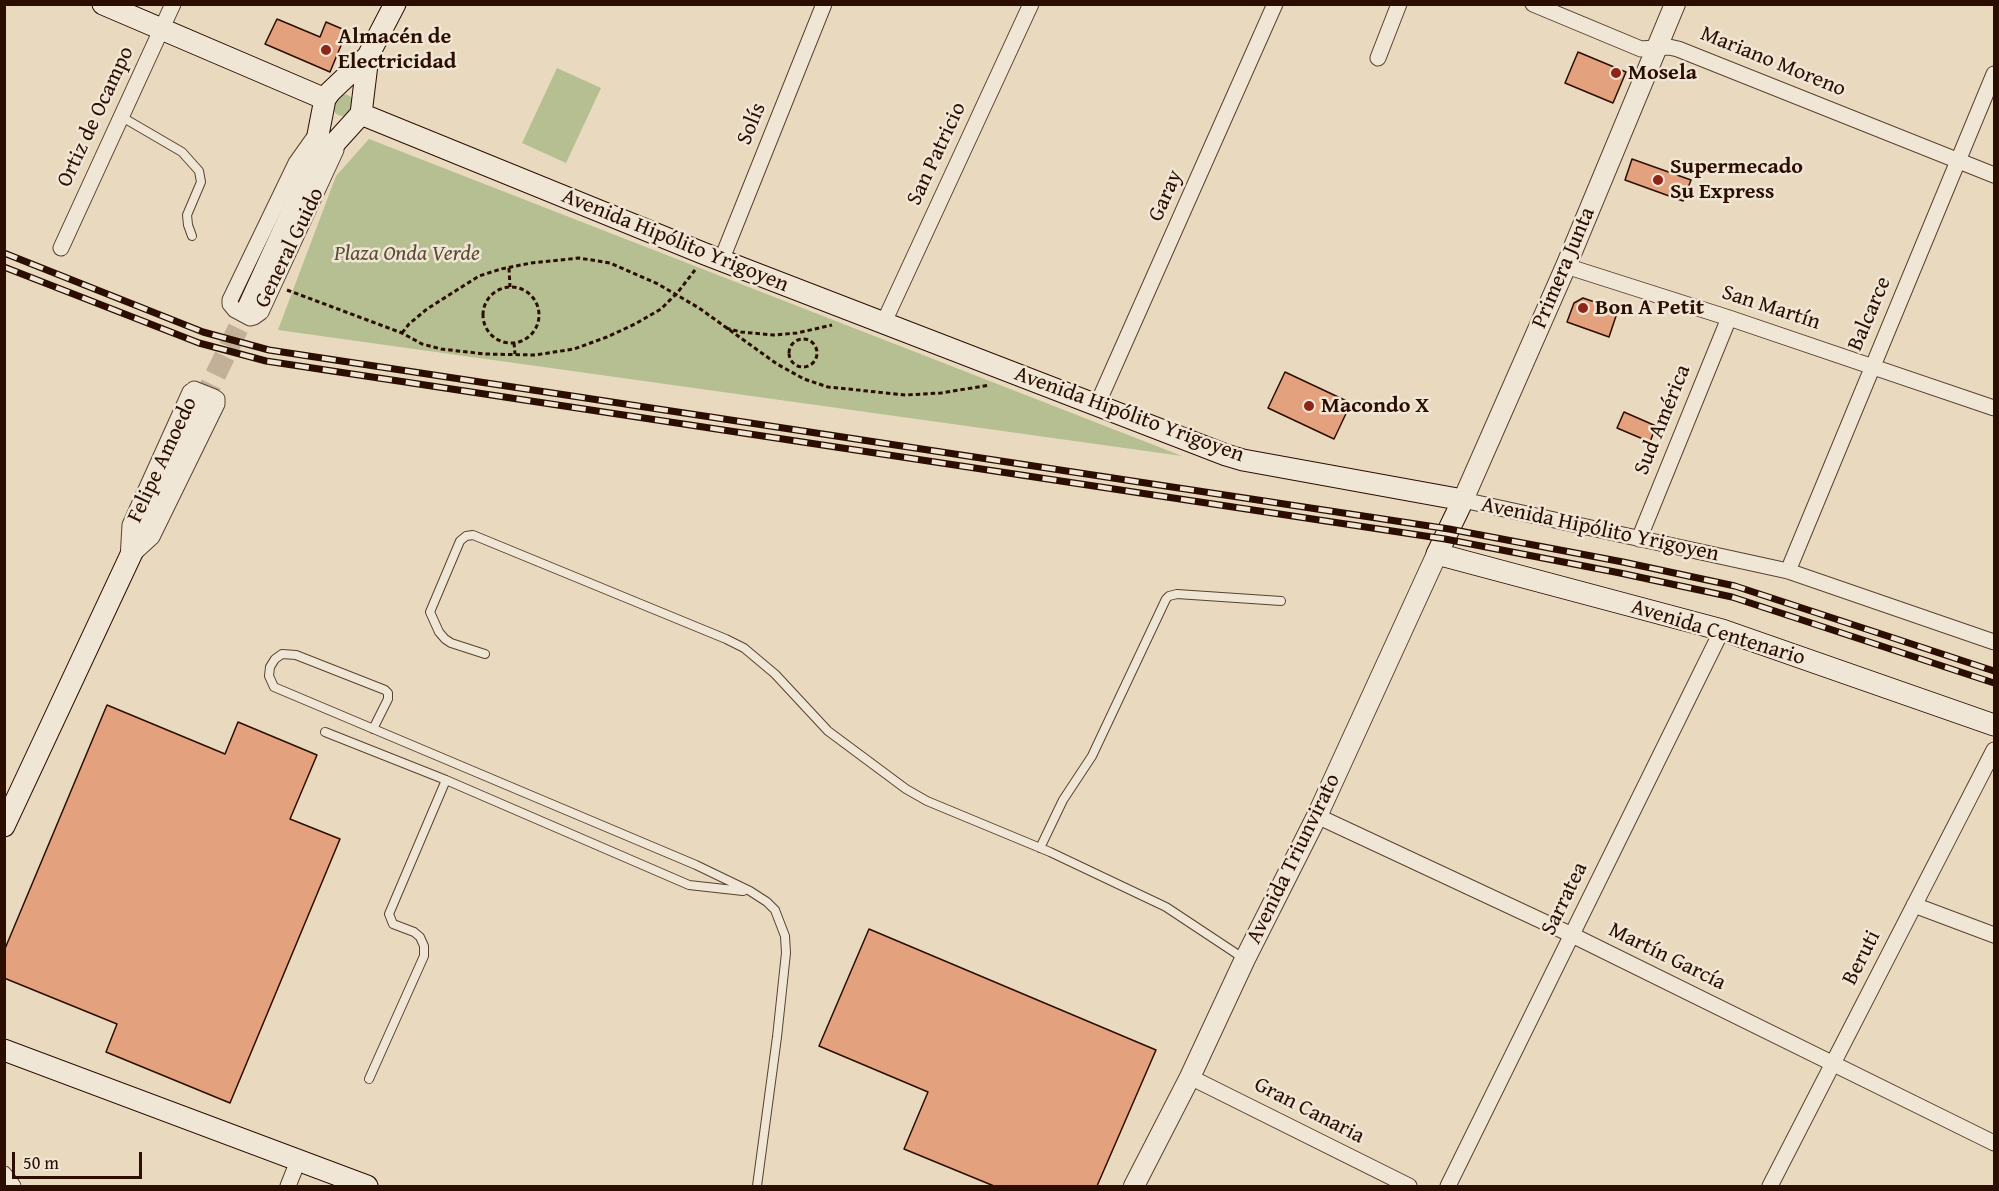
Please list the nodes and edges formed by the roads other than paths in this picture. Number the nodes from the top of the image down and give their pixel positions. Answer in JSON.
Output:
{"nodes":[{"id":1,"x":103,"y":4,"type":"edge"},
{"id":2,"x":173,"y":4,"type":"edge"},
{"id":3,"x":395,"y":4,"type":"edge"},
{"id":4,"x":824,"y":4,"type":"edge"},
{"id":5,"x":1031,"y":4,"type":"edge"},
{"id":6,"x":1275,"y":4,"type":"edge"},
{"id":7,"x":1399,"y":4,"type":"edge"},
{"id":8,"x":1533,"y":4,"type":"edge"},
{"id":9,"x":1675,"y":4,"type":"edge"},
{"id":10,"x":161,"y":29,"type":"junction"},
{"id":11,"x":1656,"y":49,"type":"junction"},
{"id":12,"x":368,"y":56,"type":"junction"},
{"id":13,"x":1378,"y":58,"type":"dead end"},
{"id":14,"x":1995,"y":74,"type":"edge"},
{"id":15,"x":325,"y":99,"type":"junction"},
{"id":16,"x":361,"y":114,"type":"junction"},
{"id":17,"x":122,"y":117,"type":"junction"},
{"id":18,"x":319,"y":132,"type":"junction"},
{"id":19,"x":341,"y":137,"type":"junction"},
{"id":20,"x":1959,"y":160,"type":"junction"},
{"id":21,"x":1995,"y":175,"type":"edge"},
{"id":22,"x":305,"y":183,"type":"junction"},
{"id":23,"x":192,"y":236,"type":"dead end"},
{"id":24,"x":61,"y":248,"type":"dead end"},
{"id":25,"x":713,"y":257,"type":"junction"},
{"id":26,"x":1566,"y":266,"type":"junction"},
{"id":27,"x":247,"y":310,"type":"tunnel mouth"},
{"id":28,"x":1729,"y":318,"type":"junction"},
{"id":29,"x":885,"y":322,"type":"junction"},
{"id":30,"x":1872,"y":366,"type":"junction"},
{"id":31,"x":202,"y":403,"type":"tunnel mouth"},
{"id":32,"x":1097,"y":405,"type":"junction"},
{"id":33,"x":1995,"y":408,"type":"edge"},
{"id":34,"x":1462,"y":500,"type":"junction"},
{"id":35,"x":1449,"y":529,"type":"joint"},
{"id":36,"x":1639,"y":539,"type":"junction"},
{"id":37,"x":1437,"y":554,"type":"junction"},
{"id":38,"x":128,"y":559,"type":"junction"},
{"id":39,"x":1788,"y":571,"type":"junction"},
{"id":40,"x":1281,"y":601,"type":"dead end"},
{"id":41,"x":1722,"y":630,"type":"junction"},
{"id":42,"x":1995,"y":642,"type":"edge"},
{"id":43,"x":485,"y":654,"type":"dead end"},
{"id":44,"x":1995,"y":725,"type":"edge"},
{"id":45,"x":373,"y":729,"type":"junction"},
{"id":46,"x":325,"y":732,"type":"dead end"},
{"id":47,"x":1995,"y":750,"type":"edge"},
{"id":48,"x":446,"y":780,"type":"junction"},
{"id":49,"x":1317,"y":816,"type":"junction"},
{"id":50,"x":4,"y":825,"type":"edge"},
{"id":51,"x":1040,"y":848,"type":"junction"},
{"id":52,"x":750,"y":891,"type":"junction"},
{"id":53,"x":1914,"y":905,"type":"junction"},
{"id":54,"x":1995,"y":935,"type":"edge"},
{"id":55,"x":1572,"y":936,"type":"junction"},
{"id":56,"x":1245,"y":958,"type":"junction"},
{"id":57,"x":4,"y":1050,"type":"edge"},
{"id":58,"x":1832,"y":1064,"type":"junction"},
{"id":59,"x":1190,"y":1077,"type":"junction"},
{"id":60,"x":369,"y":1079,"type":"dead end"},
{"id":61,"x":1995,"y":1143,"type":"edge"},
{"id":62,"x":298,"y":1161,"type":"junction"},
{"id":63,"x":4,"y":1174,"type":"edge"},
{"id":64,"x":13,"y":1186,"type":"edge"},
{"id":65,"x":288,"y":1186,"type":"edge"},
{"id":66,"x":367,"y":1186,"type":"edge"},
{"id":67,"x":757,"y":1186,"type":"edge"},
{"id":68,"x":1134,"y":1186,"type":"edge"},
{"id":69,"x":1409,"y":1186,"type":"edge"},
{"id":70,"x":1448,"y":1186,"type":"edge"},
{"id":71,"x":1770,"y":1186,"type":"edge"}],
"edges":[{"from":1,"to":10,"type":"main road"},
{"from":2,"to":10,"type":"street","name":"Ortiz de Ocampo"},
{"from":3,"to":12,"type":"main road"},
{"from":4,"to":25,"type":"street","name":"Solís"},
{"from":5,"to":29,"type":"street","name":"San Patricio"},
{"from":6,"to":32,"type":"street","name":"Garay"},
{"from":7,"to":13,"type":"street"},
{"from":8,"to":11,"type":"street","name":"Mariano Moreno"},
{"from":9,"to":11,"type":"street","name":"Primera Junta"},
{"from":10,"to":15,"type":"main road"},
{"from":10,"to":17,"type":"street","name":"Ortiz de Ocampo"},
{"from":11,"to":20,"type":"street","name":"Mariano Moreno"},
{"from":11,"to":26,"type":"street","name":"Primera Junta"},
{"from":12,"to":15,"type":"main road"},
{"from":12,"to":16,"type":"main road"},
{"from":14,"to":20,"type":"street","name":"Balcarce"},
{"from":15,"to":18,"type":"main road","name":"General Guido"},
{"from":16,"to":19,"type":"main road","name":"General Guido"},
{"from":16,"to":25,"type":"main road","name":"Avenida Hipólito Yrigoyen"},
{"from":17,"to":23,"type":"lane"},
{"from":17,"to":24,"type":"street","name":"Ortiz de Ocampo"},
{"from":18,"to":19,"type":"street","name":"General Guido"},
{"from":18,"to":22,"type":"main road","name":"General Guido"},
{"from":19,"to":22,"type":"main road","name":"General Guido"},
{"from":20,"to":21,"type":"street","name":"Mariano Moreno"},
{"from":20,"to":30,"type":"street","name":"Balcarce"},
{"from":22,"to":27,"type":"main road","name":"General Guido"},
{"from":25,"to":29,"type":"main road","name":"Avenida Hipólito Yrigoyen"},
{"from":26,"to":28,"type":"street","name":"San Martín"},
{"from":26,"to":34,"type":"street","name":"Primera Junta"},
{"from":28,"to":30,"type":"street","name":"San Martín"},
{"from":28,"to":36,"type":"street","name":"Sud América"},
{"from":29,"to":32,"type":"main road","name":"Avenida Hipólito Yrigoyen"},
{"from":30,"to":33,"type":"street","name":"San Martín"},
{"from":30,"to":39,"type":"street","name":"Balcarce"},
{"from":31,"to":38,"type":"main road","name":"Felipe Amoedo"},
{"from":32,"to":34,"type":"main road","name":"Avenida Hipólito Yrigoyen"},
{"from":34,"to":35,"type":"main road","name":"Primera Junta"},
{"from":34,"to":36,"type":"street","name":"Avenida Hipólito Yrigoyen"},
{"from":35,"to":37,"type":"main road","name":"Avenida Triunvirato"},
{"from":36,"to":39,"type":"street","name":"Avenida Hipólito Yrigoyen"},
{"from":37,"to":41,"type":"main road","name":"Avenida Centenario"},
{"from":37,"to":49,"type":"street","name":"Avenida Triunvirato"},
{"from":38,"to":38,"type":"street","name":"Felipe Amoedo"},
{"from":38,"to":50,"type":"main road","name":"Felipe Amoedo"},
{"from":39,"to":42,"type":"street","name":"Avenida Hipólito Yrigoyen"},
{"from":40,"to":51,"type":"lane"},
{"from":41,"to":44,"type":"main road","name":"Avenida Centenario"},
{"from":41,"to":55,"type":"street","name":"Sarratea"},
{"from":43,"to":51,"type":"lane"},
{"from":45,"to":45,"type":"lane"},
{"from":45,"to":52,"type":"lane"},
{"from":46,"to":48,"type":"lane"},
{"from":47,"to":53,"type":"street","name":"Beruti"},
{"from":48,"to":52,"type":"lane"},
{"from":48,"to":60,"type":"lane"},
{"from":49,"to":55,"type":"street","name":"Martín García"},
{"from":49,"to":56,"type":"street","name":"Avenida Triunvirato"},
{"from":51,"to":56,"type":"lane"},
{"from":52,"to":67,"type":"lane"},
{"from":53,"to":54,"type":"street"},
{"from":53,"to":58,"type":"street","name":"Beruti"},
{"from":55,"to":58,"type":"street","name":"Martín García"},
{"from":55,"to":70,"type":"street","name":"Sarratea"},
{"from":56,"to":59,"type":"street","name":"Avenida Triunvirato"},
{"from":57,"to":62,"type":"main road"},
{"from":58,"to":61,"type":"street","name":"Martín García"},
{"from":58,"to":71,"type":"street","name":"Beruti"},
{"from":59,"to":68,"type":"street","name":"Avenida Triunvirato"},
{"from":59,"to":69,"type":"street","name":"Gran Canaria"},
{"from":62,"to":65,"type":"street"},
{"from":62,"to":66,"type":"main road"},
{"from":63,"to":64,"type":"street"}]}
